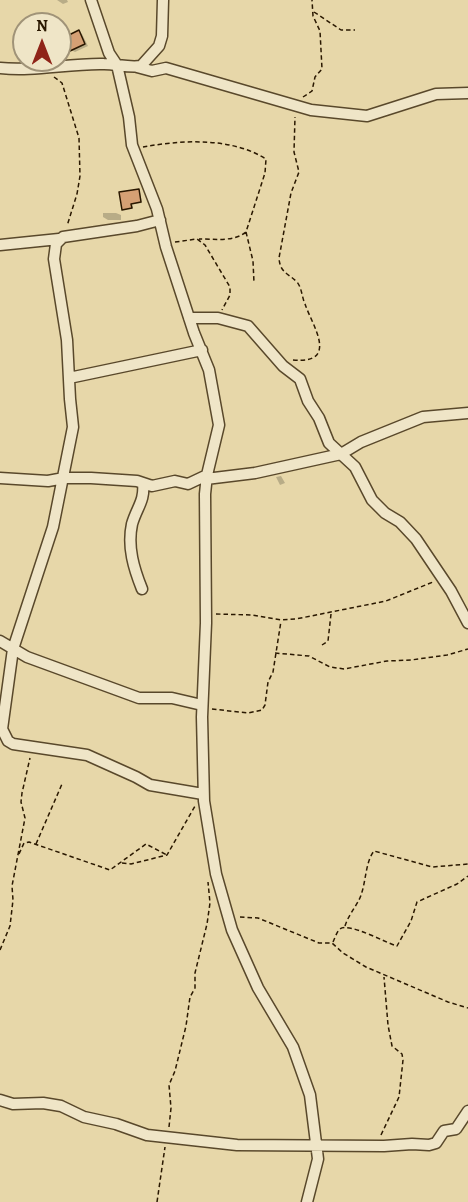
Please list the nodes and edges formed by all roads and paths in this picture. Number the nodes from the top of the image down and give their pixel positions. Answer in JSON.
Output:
{"nodes":[{"id":1,"x":91,"y":0,"type":"edge"},
{"id":2,"x":163,"y":0,"type":"edge"},
{"id":3,"x":312,"y":0,"type":"edge"},
{"id":4,"x":313,"y":12,"type":"junction"},
{"id":5,"x":355,"y":30,"type":"dead end"},
{"id":6,"x":117,"y":65,"type":"junction"},
{"id":7,"x":136,"y":67,"type":"junction"},
{"id":8,"x":0,"y":68,"type":"edge"},
{"id":9,"x":53,"y":77,"type":"dead end"},
{"id":10,"x":468,"y":93,"type":"edge"},
{"id":11,"x":296,"y":106,"type":"junction"},
{"id":12,"x":133,"y":148,"type":"junction"},
{"id":13,"x":160,"y":220,"type":"junction"},
{"id":14,"x":246,"y":232,"type":"junction"},
{"id":15,"x":61,"y":238,"type":"junction"},
{"id":16,"x":199,"y":240,"type":"junction"},
{"id":17,"x":165,"y":243,"type":"junction"},
{"id":18,"x":0,"y":245,"type":"edge"},
{"id":19,"x":254,"y":283,"type":"dead end"},
{"id":20,"x":189,"y":318,"type":"junction"},
{"id":21,"x":218,"y":318,"type":"junction"},
{"id":22,"x":201,"y":350,"type":"junction"},
{"id":23,"x":274,"y":357,"type":"junction"},
{"id":24,"x":69,"y":378,"type":"junction"},
{"id":25,"x":468,"y":413,"type":"edge"},
{"id":26,"x":341,"y":454,"type":"junction"},
{"id":27,"x":206,"y":477,"type":"junction"},
{"id":28,"x":0,"y":478,"type":"edge"},
{"id":29,"x":64,"y":478,"type":"junction"},
{"id":30,"x":143,"y":483,"type":"junction"},
{"id":31,"x":441,"y":579,"type":"junction"},
{"id":32,"x":142,"y":589,"type":"dead end"},
{"id":33,"x":206,"y":613,"type":"junction"},
{"id":34,"x":331,"y":614,"type":"junction"},
{"id":35,"x":281,"y":620,"type":"junction"},
{"id":36,"x":468,"y":623,"type":"edge"},
{"id":37,"x":0,"y":641,"type":"edge"},
{"id":38,"x":322,"y":645,"type":"dead end"},
{"id":39,"x":13,"y":649,"type":"junction"},
{"id":40,"x":468,"y":649,"type":"edge"},
{"id":41,"x":275,"y":653,"type":"junction"},
{"id":42,"x":202,"y":705,"type":"junction"},
{"id":43,"x":202,"y":717,"type":"junction"},
{"id":44,"x":31,"y":748,"type":"junction"},
{"id":45,"x":62,"y":784,"type":"dead end"},
{"id":46,"x":201,"y":794,"type":"junction"},
{"id":47,"x":35,"y":845,"type":"junction"},
{"id":48,"x":167,"y":855,"type":"junction"},
{"id":49,"x":17,"y":858,"type":"junction"},
{"id":50,"x":121,"y":862,"type":"junction"},
{"id":51,"x":468,"y":864,"type":"edge"},
{"id":52,"x":468,"y":876,"type":"edge"},
{"id":53,"x":208,"y":877,"type":"dead end"},
{"id":54,"x":227,"y":915,"type":"junction"},
{"id":55,"x":344,"y":927,"type":"junction"},
{"id":56,"x":332,"y":943,"type":"junction"},
{"id":57,"x":0,"y":950,"type":"edge"},
{"id":58,"x":384,"y":976,"type":"junction"},
{"id":59,"x":468,"y":1008,"type":"edge"},
{"id":60,"x":0,"y":1100,"type":"edge"},
{"id":61,"x":468,"y":1111,"type":"edge"},
{"id":62,"x":169,"y":1137,"type":"junction"},
{"id":63,"x":316,"y":1146,"type":"junction"},
{"id":64,"x":378,"y":1146,"type":"junction"},
{"id":65,"x":157,"y":1202,"type":"edge"},
{"id":66,"x":307,"y":1202,"type":"edge"}],
"edges":[{"from":1,"to":6,"type":"street"},
{"from":2,"to":7,"type":"street"},
{"from":3,"to":4,"type":"path"},
{"from":4,"to":5,"type":"path"},
{"from":4,"to":11,"type":"path"},
{"from":6,"to":7,"type":"street"},
{"from":6,"to":8,"type":"street"},
{"from":6,"to":12,"type":"street"},
{"from":7,"to":11,"type":"street"},
{"from":9,"to":15,"type":"path"},
{"from":10,"to":11,"type":"street"},
{"from":11,"to":23,"type":"path"},
{"from":12,"to":13,"type":"street"},
{"from":12,"to":14,"type":"path"},
{"from":13,"to":15,"type":"street"},
{"from":13,"to":17,"type":"street"},
{"from":14,"to":16,"type":"path"},
{"from":14,"to":19,"type":"path"},
{"from":15,"to":18,"type":"street"},
{"from":15,"to":24,"type":"street"},
{"from":16,"to":17,"type":"path"},
{"from":16,"to":21,"type":"path"},
{"from":17,"to":20,"type":"street"},
{"from":20,"to":21,"type":"street"},
{"from":20,"to":22,"type":"street"},
{"from":21,"to":23,"type":"street"},
{"from":22,"to":24,"type":"street"},
{"from":22,"to":27,"type":"street"},
{"from":23,"to":26,"type":"street"},
{"from":24,"to":29,"type":"street"},
{"from":25,"to":26,"type":"street"},
{"from":26,"to":27,"type":"street"},
{"from":26,"to":31,"type":"street"},
{"from":27,"to":30,"type":"street"},
{"from":27,"to":33,"type":"street"},
{"from":28,"to":29,"type":"street"},
{"from":29,"to":30,"type":"street"},
{"from":29,"to":39,"type":"street"},
{"from":30,"to":32,"type":"street"},
{"from":31,"to":34,"type":"path"},
{"from":31,"to":36,"type":"street"},
{"from":33,"to":35,"type":"path"},
{"from":33,"to":42,"type":"street"},
{"from":34,"to":35,"type":"path"},
{"from":34,"to":38,"type":"path"},
{"from":35,"to":41,"type":"path"},
{"from":37,"to":39,"type":"street"},
{"from":39,"to":42,"type":"street"},
{"from":39,"to":44,"type":"street"},
{"from":40,"to":41,"type":"path"},
{"from":41,"to":43,"type":"path"},
{"from":42,"to":43,"type":"street"},
{"from":43,"to":46,"type":"street"},
{"from":44,"to":46,"type":"street"},
{"from":44,"to":49,"type":"path"},
{"from":45,"to":47,"type":"path"},
{"from":46,"to":48,"type":"path"},
{"from":46,"to":54,"type":"street"},
{"from":47,"to":49,"type":"path"},
{"from":47,"to":50,"type":"path"},
{"from":48,"to":50,"type":"path"},
{"from":48,"to":50,"type":"path"},
{"from":49,"to":57,"type":"path"},
{"from":51,"to":55,"type":"path"},
{"from":52,"to":55,"type":"path"},
{"from":53,"to":62,"type":"path"},
{"from":54,"to":56,"type":"path"},
{"from":54,"to":63,"type":"street"},
{"from":55,"to":56,"type":"path"},
{"from":56,"to":58,"type":"path"},
{"from":58,"to":59,"type":"path"},
{"from":58,"to":64,"type":"path"},
{"from":60,"to":62,"type":"street"},
{"from":61,"to":64,"type":"street"},
{"from":62,"to":63,"type":"street"},
{"from":62,"to":65,"type":"path"},
{"from":63,"to":64,"type":"street"},
{"from":63,"to":66,"type":"street"}]}
